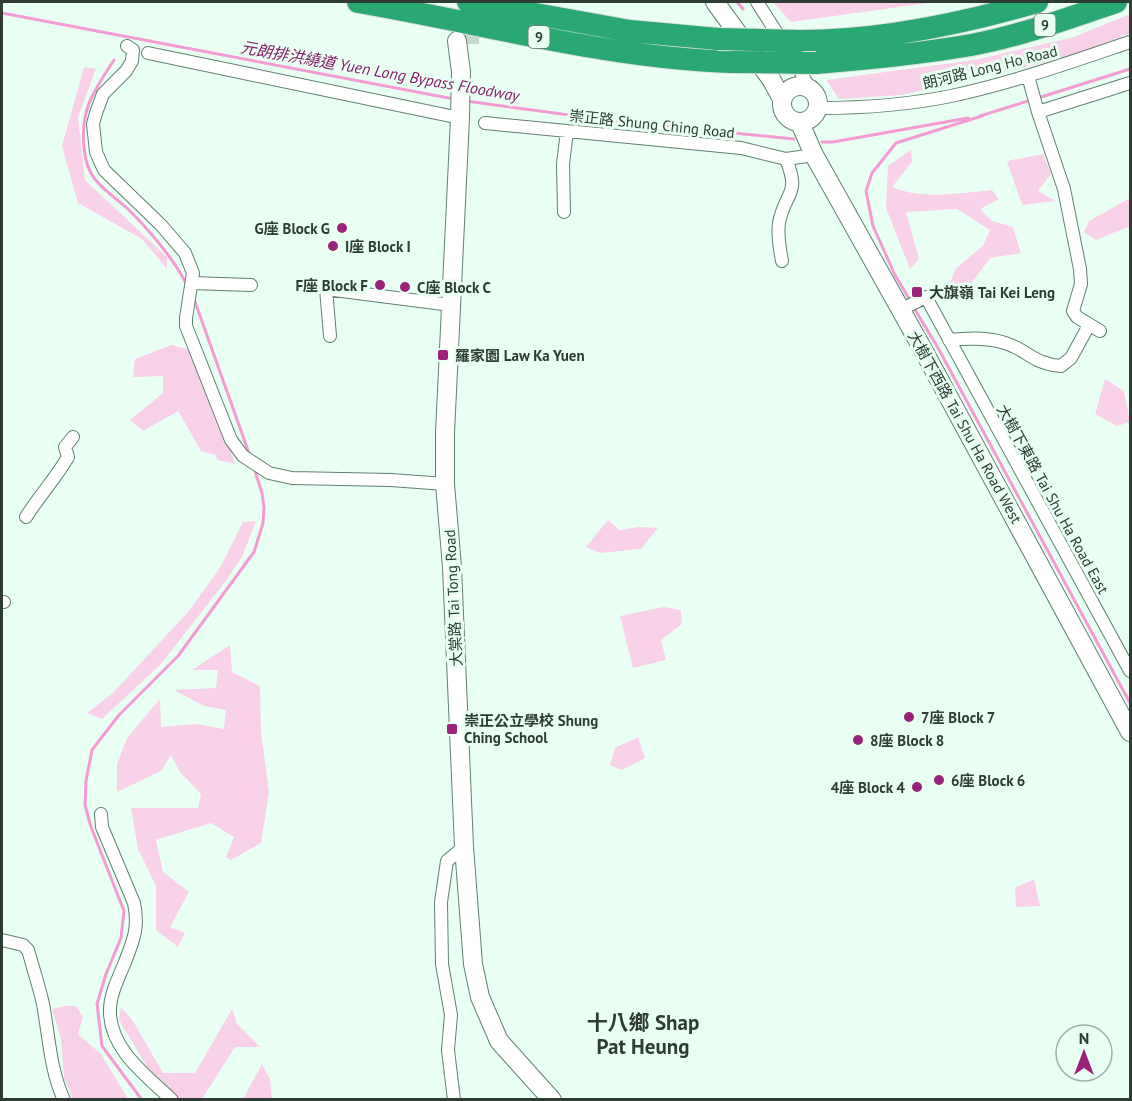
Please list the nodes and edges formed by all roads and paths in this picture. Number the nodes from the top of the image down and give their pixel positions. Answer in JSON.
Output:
{"nodes":[{"id":1,"x":358,"y":2,"type":"edge"},
{"id":2,"x":468,"y":2,"type":"edge"},
{"id":3,"x":715,"y":2,"type":"edge"},
{"id":4,"x":757,"y":2,"type":"edge"},
{"id":5,"x":1037,"y":2,"type":"edge"},
{"id":6,"x":1116,"y":2,"type":"edge"},
{"id":7,"x":1131,"y":42,"type":"edge"},
{"id":8,"x":464,"y":43,"type":"tunnel mouth"},
{"id":9,"x":127,"y":46,"type":"dead end"},
{"id":10,"x":148,"y":53,"type":"dead end"},
{"id":11,"x":1029,"y":78,"type":"junction"},
{"id":12,"x":1131,"y":82,"type":"edge"},
{"id":13,"x":809,"y":88,"type":"junction"},
{"id":14,"x":782,"y":99,"type":"junction"},
{"id":15,"x":819,"y":108,"type":"junction"},
{"id":16,"x":460,"y":110,"type":"junction"},
{"id":17,"x":1038,"y":112,"type":"junction"},
{"id":18,"x":485,"y":123,"type":"dead end"},
{"id":19,"x":800,"y":123,"type":"junction"},
{"id":20,"x":567,"y":131,"type":"junction"},
{"id":21,"x":814,"y":155,"type":"junction"},
{"id":22,"x":786,"y":159,"type":"junction"},
{"id":23,"x":564,"y":212,"type":"dead end"},
{"id":24,"x":782,"y":261,"type":"dead end"},
{"id":25,"x":192,"y":278,"type":"junction"},
{"id":26,"x":251,"y":285,"type":"dead end"},
{"id":27,"x":451,"y":306,"type":"junction"},
{"id":28,"x":900,"y":310,"type":"junction"},
{"id":29,"x":330,"y":336,"type":"dead end"},
{"id":30,"x":949,"y":340,"type":"junction"},
{"id":31,"x":73,"y":437,"type":"dead end"},
{"id":32,"x":445,"y":484,"type":"junction"},
{"id":33,"x":26,"y":517,"type":"dead end"},
{"id":34,"x":1131,"y":672,"type":"edge"},
{"id":35,"x":1131,"y":732,"type":"edge"},
{"id":36,"x":101,"y":814,"type":"dead end"},
{"id":37,"x":464,"y":847,"type":"junction"},
{"id":38,"x":2,"y":940,"type":"edge"},
{"id":39,"x":64,"y":1100,"type":"edge"},
{"id":40,"x":172,"y":1100,"type":"edge"},
{"id":41,"x":454,"y":1100,"type":"edge"},
{"id":42,"x":552,"y":1100,"type":"edge"}],
"edges":[{"from":1,"to":6,"type":"highway","number":"9","bridge":true},
{"from":2,"to":5,"type":"highway","number":"9","bridge":true},
{"from":3,"to":14,"type":"street","name":"大樹下西路 Tai Shu Ha Road West"},
{"from":4,"to":13,"type":"street"},
{"from":7,"to":11,"type":"street","name":"朗河路 Long Ho Road"},
{"from":8,"to":16,"type":"street","name":"大棠路 Tai Tong Road"},
{"from":9,"to":25,"type":"street"},
{"from":10,"to":16,"type":"street"},
{"from":11,"to":15,"type":"street","name":"朗河路 Long Ho Road"},
{"from":11,"to":17,"type":"street"},
{"from":12,"to":17,"type":"street"},
{"from":13,"to":14,"type":"street"},
{"from":13,"to":15,"type":"street"},
{"from":14,"to":19,"type":"street","name":"大樹下西路 Tai Shu Ha Road West"},
{"from":15,"to":19,"type":"street"},
{"from":16,"to":27,"type":"street","name":"大棠路 Tai Tong Road"},
{"from":17,"to":30,"type":"street"},
{"from":18,"to":20,"type":"street","name":"崇正路 Shung Ching Road"},
{"from":19,"to":21,"type":"street","name":"大樹下西路 Tai Shu Ha Road West"},
{"from":20,"to":22,"type":"street","name":"崇正路 Shung Ching Road"},
{"from":20,"to":23,"type":"street"},
{"from":21,"to":22,"type":"street","name":"崇正路 Shung Ching Road"},
{"from":21,"to":28,"type":"street","name":"大樹下西路 Tai Shu Ha Road West"},
{"from":22,"to":24,"type":"street"},
{"from":25,"to":26,"type":"street"},
{"from":25,"to":32,"type":"street"},
{"from":27,"to":29,"type":"street"},
{"from":27,"to":32,"type":"street","name":"大棠路 Tai Tong Road"},
{"from":28,"to":30,"type":"street","name":"大樹下東路 Tai Shu Ha Road East"},
{"from":28,"to":35,"type":"street","name":"大樹下西路 Tai Shu Ha Road West"},
{"from":30,"to":34,"type":"street","name":"大樹下東路 Tai Shu Ha Road East"},
{"from":31,"to":33,"type":"street"},
{"from":32,"to":37,"type":"street","name":"大棠路 Tai Tong Road"},
{"from":36,"to":40,"type":"street"},
{"from":37,"to":41,"type":"street"},
{"from":37,"to":42,"type":"street","name":"大棠路 Tai Tong Road"},
{"from":38,"to":39,"type":"street"}]}
